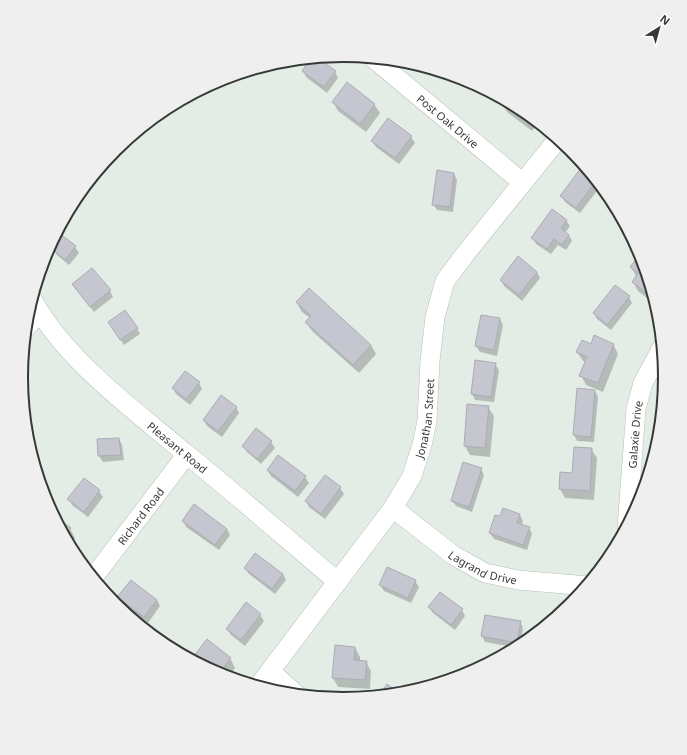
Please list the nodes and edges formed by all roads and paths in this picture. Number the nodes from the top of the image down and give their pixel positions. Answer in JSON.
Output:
{"nodes":[{"id":1,"x":381,"y":65,"type":"edge"},
{"id":2,"x":555,"y":143,"type":"edge"},
{"id":3,"x":523,"y":182,"type":"junction"},
{"id":4,"x":36,"y":306,"type":"edge"},
{"id":5,"x":658,"y":356,"type":"edge"},
{"id":6,"x":187,"y":454,"type":"junction"},
{"id":7,"x":393,"y":508,"type":"junction"},
{"id":8,"x":628,"y":512,"type":"edge"},
{"id":9,"x":96,"y":574,"type":"edge"},
{"id":10,"x":338,"y":582,"type":"junction"},
{"id":11,"x":581,"y":585,"type":"edge"},
{"id":12,"x":270,"y":671,"type":"junction"},
{"id":13,"x":262,"y":682,"type":"edge"},
{"id":14,"x":289,"y":688,"type":"edge"}],
"edges":[{"from":1,"to":3,"type":"street","name":"Post Oak Drive"},
{"from":2,"to":3,"type":"street","name":"Jonathan Street"},
{"from":3,"to":7,"type":"street","name":"Jonathan Street"},
{"from":4,"to":6,"type":"street","name":"Pleasant Road"},
{"from":5,"to":8,"type":"street","name":"Galaxie Drive"},
{"from":6,"to":9,"type":"street","name":"Richard Road"},
{"from":6,"to":10,"type":"street","name":"Pleasant Road"},
{"from":7,"to":10,"type":"street","name":"Jonathan Street"},
{"from":7,"to":11,"type":"street","name":"Lagrand Drive"},
{"from":10,"to":12,"type":"street","name":"Jonathan Street"},
{"from":12,"to":13,"type":"street","name":"Jonathan Street"},
{"from":12,"to":14,"type":"street"}]}
